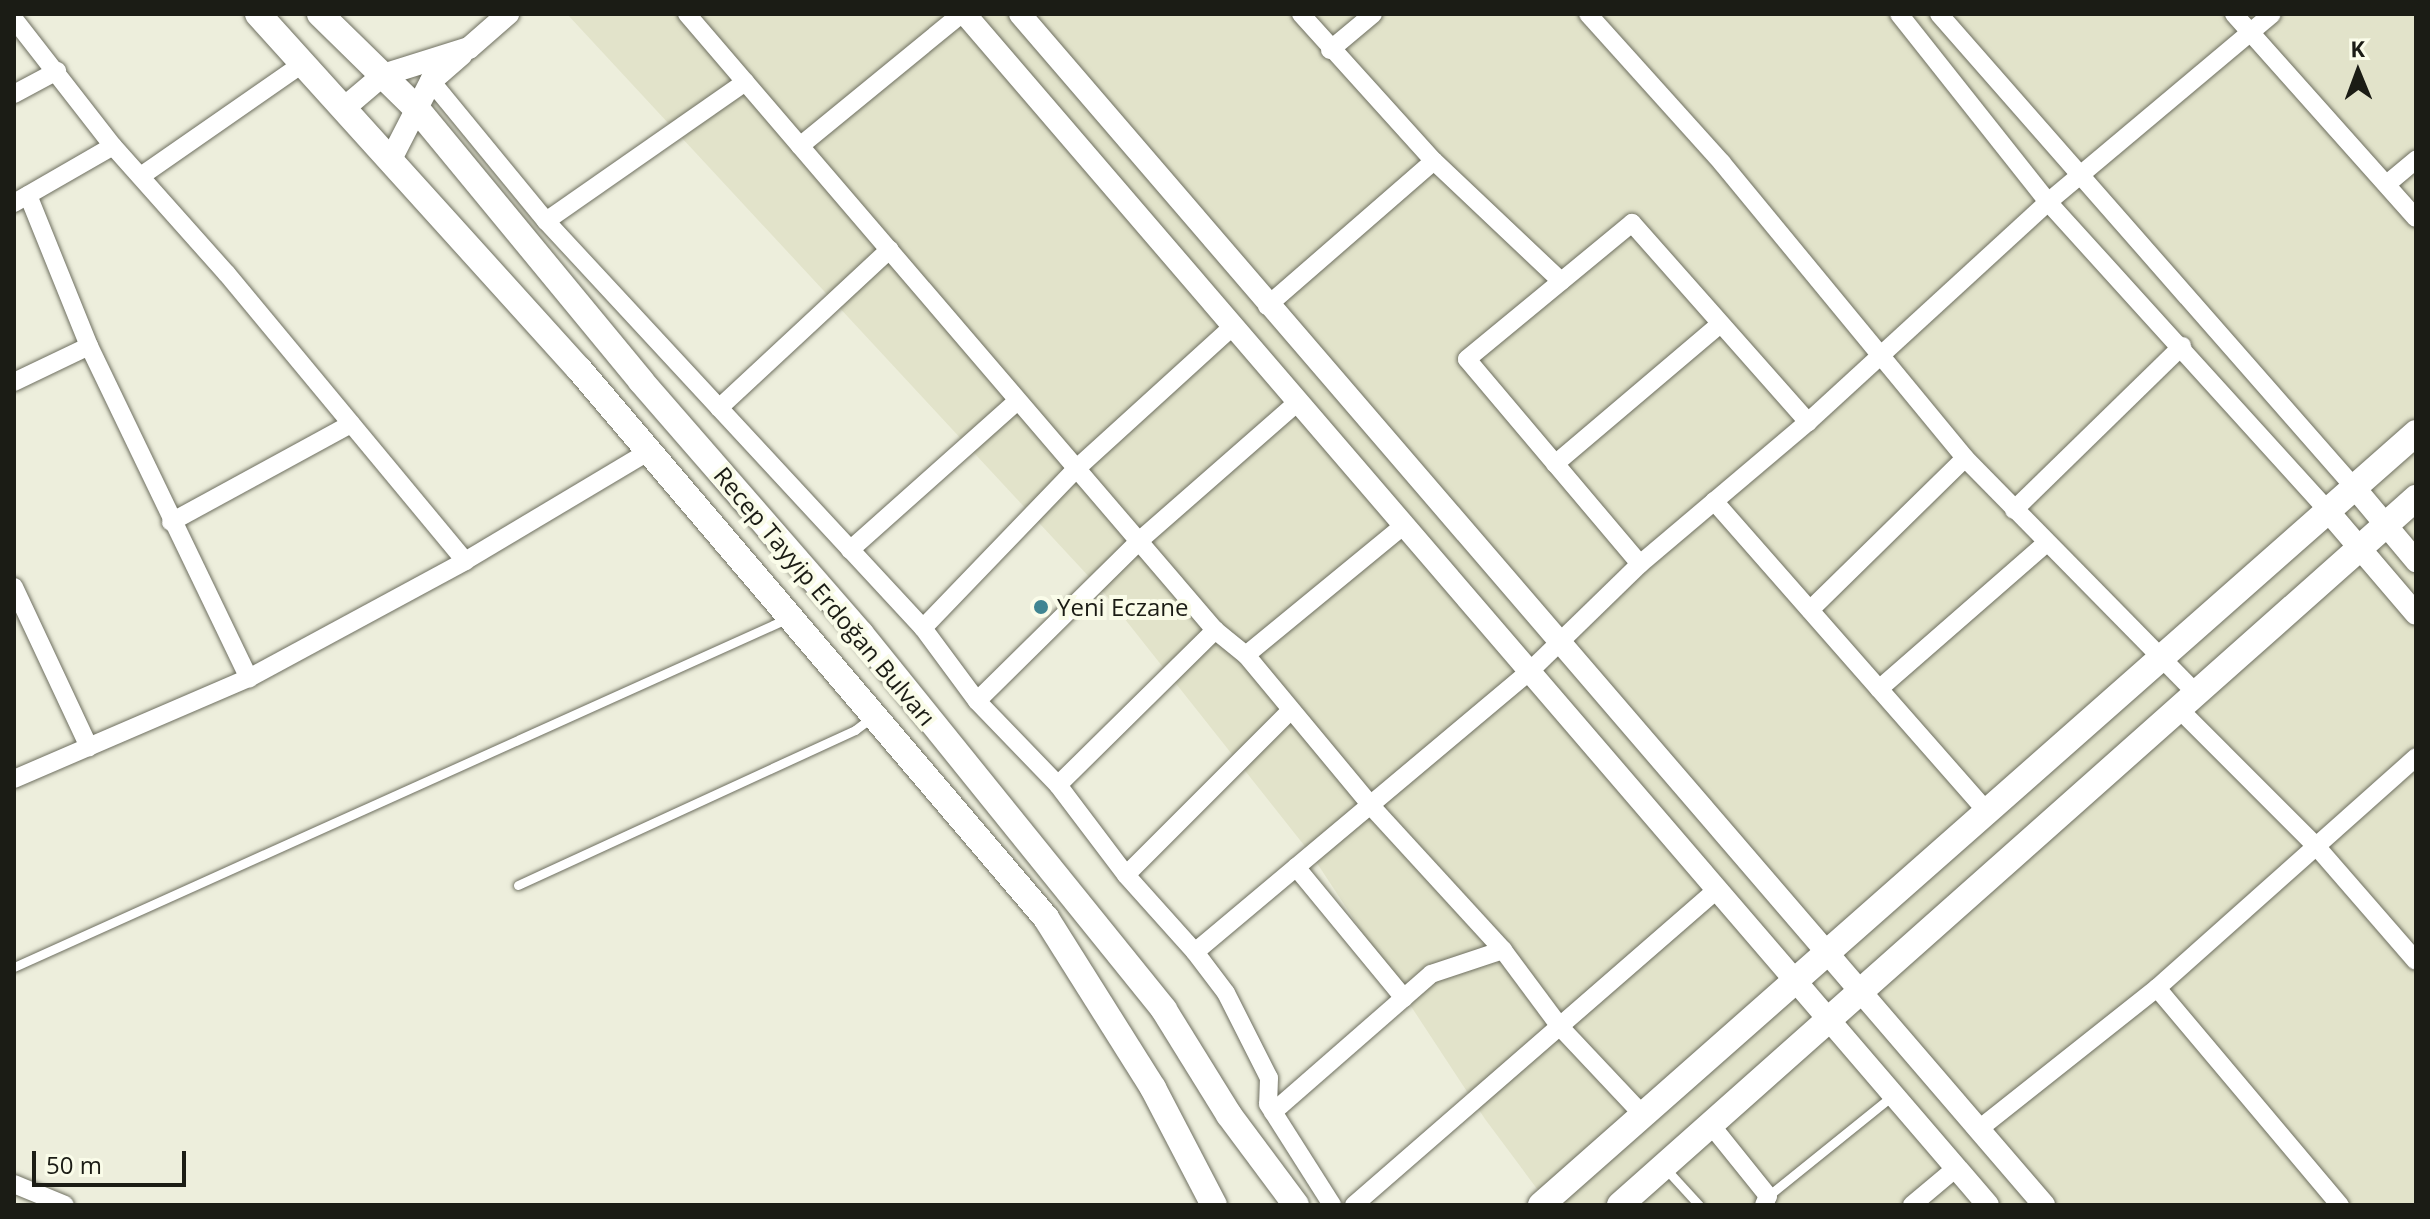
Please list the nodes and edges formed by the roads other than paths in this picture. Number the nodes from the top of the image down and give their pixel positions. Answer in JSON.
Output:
{"nodes":[{"id":1,"x":258,"y":14,"type":"edge"},
{"id":2,"x":320,"y":14,"type":"edge"},
{"id":3,"x":508,"y":14,"type":"edge"},
{"id":4,"x":687,"y":14,"type":"edge"},
{"id":5,"x":963,"y":14,"type":"edge"},
{"id":6,"x":1020,"y":14,"type":"edge"},
{"id":7,"x":1301,"y":14,"type":"edge"},
{"id":8,"x":1373,"y":14,"type":"edge"},
{"id":9,"x":1588,"y":14,"type":"edge"},
{"id":10,"x":1899,"y":14,"type":"edge"},
{"id":11,"x":1939,"y":14,"type":"edge"},
{"id":12,"x":2234,"y":14,"type":"edge"},
{"id":13,"x":2272,"y":14,"type":"edge"},
{"id":14,"x":14,"y":19,"type":"edge"},
{"id":15,"x":2250,"y":33,"type":"junction"},
{"id":16,"x":469,"y":48,"type":"junction"},
{"id":17,"x":1330,"y":50,"type":"junction"},
{"id":18,"x":302,"y":64,"type":"junction"},
{"id":19,"x":57,"y":71,"type":"junction"},
{"id":20,"x":383,"y":75,"type":"junction"},
{"id":21,"x":431,"y":81,"type":"junction"},
{"id":22,"x":745,"y":82,"type":"junction"},
{"id":23,"x":14,"y":94,"type":"edge"},
{"id":24,"x":343,"y":109,"type":"junction"},
{"id":25,"x":417,"y":109,"type":"junction"},
{"id":26,"x":113,"y":146,"type":"junction"},
{"id":27,"x":800,"y":146,"type":"junction"},
{"id":28,"x":391,"y":159,"type":"junction"},
{"id":29,"x":2416,"y":160,"type":"edge"},
{"id":30,"x":1434,"y":161,"type":"junction"},
{"id":31,"x":2081,"y":175,"type":"junction"},
{"id":32,"x":141,"y":176,"type":"junction"},
{"id":33,"x":2387,"y":184,"type":"junction"},
{"id":34,"x":21,"y":199,"type":"edge"},
{"id":35,"x":2048,"y":202,"type":"junction"},
{"id":36,"x":2416,"y":218,"type":"edge"},
{"id":37,"x":546,"y":221,"type":"junction"},
{"id":38,"x":890,"y":249,"type":"junction"},
{"id":39,"x":1561,"y":281,"type":"junction"},
{"id":40,"x":1267,"y":306,"type":"junction"},
{"id":41,"x":1720,"y":324,"type":"junction"},
{"id":42,"x":1233,"y":326,"type":"junction"},
{"id":43,"x":89,"y":346,"type":"junction"},
{"id":44,"x":2182,"y":346,"type":"junction"},
{"id":45,"x":1880,"y":355,"type":"junction"},
{"id":46,"x":14,"y":382,"type":"edge"},
{"id":47,"x":1017,"y":401,"type":"junction"},
{"id":48,"x":1298,"y":402,"type":"junction"},
{"id":49,"x":719,"y":408,"type":"junction"},
{"id":50,"x":1808,"y":422,"type":"junction"},
{"id":51,"x":351,"y":424,"type":"junction"},
{"id":52,"x":2416,"y":433,"type":"edge"},
{"id":53,"x":646,"y":453,"type":"junction"},
{"id":54,"x":1965,"y":458,"type":"junction"},
{"id":55,"x":1555,"y":464,"type":"junction"},
{"id":56,"x":1076,"y":469,"type":"junction"},
{"id":57,"x":2354,"y":487,"type":"junction"},
{"id":58,"x":2416,"y":498,"type":"edge"},
{"id":59,"x":1714,"y":501,"type":"junction"},
{"id":60,"x":2014,"y":510,"type":"junction"},
{"id":61,"x":2328,"y":511,"type":"junction"},
{"id":62,"x":171,"y":522,"type":"junction"},
{"id":63,"x":2385,"y":524,"type":"junction"},
{"id":64,"x":1404,"y":525,"type":"junction"},
{"id":65,"x":1139,"y":541,"type":"junction"},
{"id":66,"x":2045,"y":544,"type":"junction"},
{"id":67,"x":2361,"y":546,"type":"junction"},
{"id":68,"x":850,"y":550,"type":"junction"},
{"id":69,"x":465,"y":561,"type":"junction"},
{"id":70,"x":2416,"y":561,"type":"edge"},
{"id":71,"x":1640,"y":564,"type":"junction"},
{"id":72,"x":14,"y":587,"type":"edge"},
{"id":73,"x":1810,"y":610,"type":"junction"},
{"id":74,"x":2416,"y":614,"type":"edge"},
{"id":75,"x":792,"y":616,"type":"junction"},
{"id":76,"x":923,"y":628,"type":"junction"},
{"id":77,"x":1215,"y":630,"type":"junction"},
{"id":78,"x":1561,"y":642,"type":"junction"},
{"id":79,"x":1246,"y":655,"type":"junction"},
{"id":80,"x":2160,"y":659,"type":"junction"},
{"id":81,"x":1530,"y":671,"type":"junction"},
{"id":82,"x":249,"y":678,"type":"junction"},
{"id":83,"x":1879,"y":689,"type":"junction"},
{"id":84,"x":977,"y":701,"type":"junction"},
{"id":85,"x":2188,"y":702,"type":"junction"},
{"id":86,"x":1291,"y":710,"type":"junction"},
{"id":87,"x":876,"y":714,"type":"junction"},
{"id":88,"x":89,"y":747,"type":"junction"},
{"id":89,"x":2416,"y":757,"type":"edge"},
{"id":90,"x":14,"y":779,"type":"edge"},
{"id":91,"x":1058,"y":785,"type":"junction"},
{"id":92,"x":1372,"y":807,"type":"junction"},
{"id":93,"x":1989,"y":814,"type":"junction"},
{"id":94,"x":2316,"y":846,"type":"junction"},
{"id":95,"x":1296,"y":867,"type":"junction"},
{"id":96,"x":1126,"y":875,"type":"junction"},
{"id":97,"x":518,"y":885,"type":"dead end"},
{"id":98,"x":1716,"y":890,"type":"junction"},
{"id":99,"x":1503,"y":950,"type":"junction"},
{"id":100,"x":1195,"y":952,"type":"junction"},
{"id":101,"x":1828,"y":955,"type":"junction"},
{"id":102,"x":2416,"y":961,"type":"edge"},
{"id":103,"x":14,"y":967,"type":"edge"},
{"id":104,"x":1795,"y":985,"type":"junction"},
{"id":105,"x":2157,"y":988,"type":"junction"},
{"id":106,"x":1861,"y":992,"type":"junction"},
{"id":107,"x":1404,"y":998,"type":"junction"},
{"id":108,"x":1828,"y":1022,"type":"junction"},
{"id":109,"x":1561,"y":1028,"type":"junction"},
{"id":110,"x":1893,"y":1095,"type":"junction"},
{"id":111,"x":1273,"y":1112,"type":"junction"},
{"id":112,"x":1644,"y":1116,"type":"junction"},
{"id":113,"x":1711,"y":1125,"type":"junction"},
{"id":114,"x":1979,"y":1129,"type":"junction"},
{"id":115,"x":1664,"y":1167,"type":"junction"},
{"id":116,"x":1956,"y":1168,"type":"junction"},
{"id":117,"x":14,"y":1184,"type":"edge"},
{"id":118,"x":1764,"y":1202,"type":"edge"},
{"id":119,"x":65,"y":1205,"type":"edge"},
{"id":120,"x":1214,"y":1205,"type":"edge"},
{"id":121,"x":1296,"y":1205,"type":"edge"},
{"id":122,"x":1332,"y":1205,"type":"edge"},
{"id":123,"x":1354,"y":1205,"type":"edge"},
{"id":124,"x":1541,"y":1205,"type":"edge"},
{"id":125,"x":1620,"y":1205,"type":"edge"},
{"id":126,"x":1699,"y":1205,"type":"edge"},
{"id":127,"x":1912,"y":1205,"type":"edge"},
{"id":128,"x":1988,"y":1205,"type":"edge"},
{"id":129,"x":2044,"y":1205,"type":"edge"},
{"id":130,"x":2340,"y":1205,"type":"edge"}],
"edges":[{"from":1,"to":18,"type":"main road","name":"Recep Tayyip Erdoğan Bulvarı"},
{"from":2,"to":20,"type":"main road","name":"Recep Tayyip Erdoğan Bulvarı"},
{"from":3,"to":16,"type":"street"},
{"from":4,"to":22,"type":"street"},
{"from":5,"to":27,"type":"street"},
{"from":5,"to":42,"type":"street"},
{"from":6,"to":40,"type":"street"},
{"from":7,"to":17,"type":"street"},
{"from":8,"to":17,"type":"street"},
{"from":9,"to":45,"type":"street"},
{"from":10,"to":35,"type":"street"},
{"from":11,"to":31,"type":"street"},
{"from":12,"to":15,"type":"street"},
{"from":13,"to":15,"type":"street"},
{"from":14,"to":19,"type":"street"},
{"from":15,"to":31,"type":"street"},
{"from":15,"to":33,"type":"street"},
{"from":16,"to":20,"type":"street"},
{"from":16,"to":21,"type":"street"},
{"from":17,"to":30,"type":"street"},
{"from":18,"to":24,"type":"main road","name":"Recep Tayyip Erdoğan Bulvarı"},
{"from":18,"to":32,"type":"street"},
{"from":19,"to":23,"type":"street"},
{"from":19,"to":26,"type":"street"},
{"from":20,"to":24,"type":"street"},
{"from":20,"to":25,"type":"main road","name":"Recep Tayyip Erdoğan Bulvarı"},
{"from":21,"to":25,"type":"street"},
{"from":21,"to":37,"type":"street"},
{"from":22,"to":27,"type":"street"},
{"from":22,"to":37,"type":"street"},
{"from":24,"to":28,"type":"main road","name":"Recep Tayyip Erdoğan Bulvarı"},
{"from":25,"to":28,"type":"street"},
{"from":25,"to":121,"type":"main road","name":"Recep Tayyip Erdoğan Bulvarı"},
{"from":26,"to":32,"type":"street"},
{"from":26,"to":34,"type":"street"},
{"from":27,"to":38,"type":"street"},
{"from":28,"to":53,"type":"main road","name":"Recep Tayyip Erdoğan Bulvarı"},
{"from":29,"to":33,"type":"street"},
{"from":30,"to":39,"type":"street"},
{"from":30,"to":40,"type":"street"},
{"from":31,"to":35,"type":"street"},
{"from":31,"to":57,"type":"street"},
{"from":32,"to":51,"type":"street"},
{"from":33,"to":36,"type":"street"},
{"from":34,"to":43,"type":"street"},
{"from":35,"to":44,"type":"street"},
{"from":35,"to":45,"type":"street"},
{"from":37,"to":49,"type":"street"},
{"from":38,"to":47,"type":"street"},
{"from":38,"to":49,"type":"street"},
{"from":39,"to":41,"type":"street"},
{"from":39,"to":55,"type":"street"},
{"from":40,"to":78,"type":"street"},
{"from":41,"to":50,"type":"street"},
{"from":41,"to":55,"type":"street"},
{"from":42,"to":48,"type":"street"},
{"from":42,"to":56,"type":"street"},
{"from":43,"to":46,"type":"street"},
{"from":43,"to":62,"type":"street"},
{"from":44,"to":60,"type":"street"},
{"from":44,"to":61,"type":"street"},
{"from":45,"to":50,"type":"street"},
{"from":45,"to":54,"type":"street"},
{"from":47,"to":56,"type":"street"},
{"from":47,"to":68,"type":"street"},
{"from":48,"to":64,"type":"street"},
{"from":48,"to":65,"type":"street"},
{"from":49,"to":68,"type":"street"},
{"from":50,"to":59,"type":"street"},
{"from":51,"to":62,"type":"street"},
{"from":51,"to":69,"type":"street"},
{"from":52,"to":57,"type":"main road"},
{"from":53,"to":69,"type":"street"},
{"from":53,"to":75,"type":"main road","name":"Recep Tayyip Erdoğan Bulvarı"},
{"from":54,"to":60,"type":"street"},
{"from":54,"to":73,"type":"street"},
{"from":55,"to":71,"type":"street"},
{"from":56,"to":65,"type":"street"},
{"from":56,"to":76,"type":"street"},
{"from":57,"to":61,"type":"main road"},
{"from":57,"to":63,"type":"street"},
{"from":58,"to":63,"type":"main road"},
{"from":59,"to":71,"type":"street"},
{"from":59,"to":73,"type":"street"},
{"from":60,"to":66,"type":"street"},
{"from":61,"to":67,"type":"street"},
{"from":61,"to":80,"type":"main road"},
{"from":62,"to":82,"type":"street"},
{"from":63,"to":67,"type":"main road"},
{"from":63,"to":70,"type":"street"},
{"from":64,"to":79,"type":"street"},
{"from":64,"to":81,"type":"street"},
{"from":65,"to":77,"type":"street"},
{"from":65,"to":84,"type":"street"},
{"from":66,"to":80,"type":"street"},
{"from":66,"to":83,"type":"street"},
{"from":67,"to":74,"type":"street"},
{"from":67,"to":85,"type":"main road"},
{"from":68,"to":76,"type":"street"},
{"from":69,"to":82,"type":"street"},
{"from":71,"to":78,"type":"street"},
{"from":72,"to":88,"type":"street"},
{"from":73,"to":83,"type":"street"},
{"from":75,"to":87,"type":"main road","name":"Recep Tayyip Erdoğan Bulvarı"},
{"from":75,"to":103,"type":"lane"},
{"from":76,"to":84,"type":"street"},
{"from":77,"to":79,"type":"street"},
{"from":77,"to":91,"type":"street"},
{"from":78,"to":81,"type":"street"},
{"from":78,"to":101,"type":"street"},
{"from":79,"to":86,"type":"street"},
{"from":80,"to":85,"type":"street"},
{"from":80,"to":93,"type":"main road"},
{"from":81,"to":92,"type":"street"},
{"from":81,"to":98,"type":"street"},
{"from":82,"to":88,"type":"street"},
{"from":83,"to":93,"type":"street"},
{"from":84,"to":91,"type":"street"},
{"from":85,"to":94,"type":"street"},
{"from":85,"to":106,"type":"main road"},
{"from":86,"to":92,"type":"street"},
{"from":86,"to":96,"type":"street"},
{"from":87,"to":97,"type":"lane"},
{"from":87,"to":120,"type":"main road","name":"Recep Tayyip Erdoğan Bulvarı"},
{"from":88,"to":90,"type":"street"},
{"from":89,"to":94,"type":"street"},
{"from":91,"to":96,"type":"street"},
{"from":92,"to":95,"type":"street"},
{"from":92,"to":99,"type":"street"},
{"from":93,"to":101,"type":"main road"},
{"from":94,"to":102,"type":"street"},
{"from":94,"to":105,"type":"street"},
{"from":95,"to":100,"type":"street"},
{"from":95,"to":107,"type":"street"},
{"from":96,"to":100,"type":"street"},
{"from":98,"to":104,"type":"street"},
{"from":98,"to":109,"type":"street"},
{"from":99,"to":107,"type":"street"},
{"from":99,"to":109,"type":"street"},
{"from":100,"to":111,"type":"street"},
{"from":101,"to":104,"type":"main road"},
{"from":101,"to":106,"type":"street"},
{"from":104,"to":108,"type":"street"},
{"from":104,"to":112,"type":"main road"},
{"from":105,"to":114,"type":"street"},
{"from":105,"to":130,"type":"street"},
{"from":106,"to":108,"type":"main road"},
{"from":106,"to":114,"type":"street"},
{"from":107,"to":111,"type":"street"},
{"from":108,"to":110,"type":"street"},
{"from":108,"to":113,"type":"main road"},
{"from":109,"to":112,"type":"street"},
{"from":109,"to":123,"type":"street"},
{"from":110,"to":116,"type":"street"},
{"from":110,"to":118,"type":"lane"},
{"from":111,"to":122,"type":"street"},
{"from":112,"to":124,"type":"main road"},
{"from":113,"to":115,"type":"main road"},
{"from":113,"to":118,"type":"street"},
{"from":114,"to":129,"type":"street"},
{"from":115,"to":125,"type":"main road"},
{"from":115,"to":126,"type":"lane"},
{"from":116,"to":127,"type":"street"},
{"from":116,"to":128,"type":"street"},
{"from":117,"to":119,"type":"street"}]}
